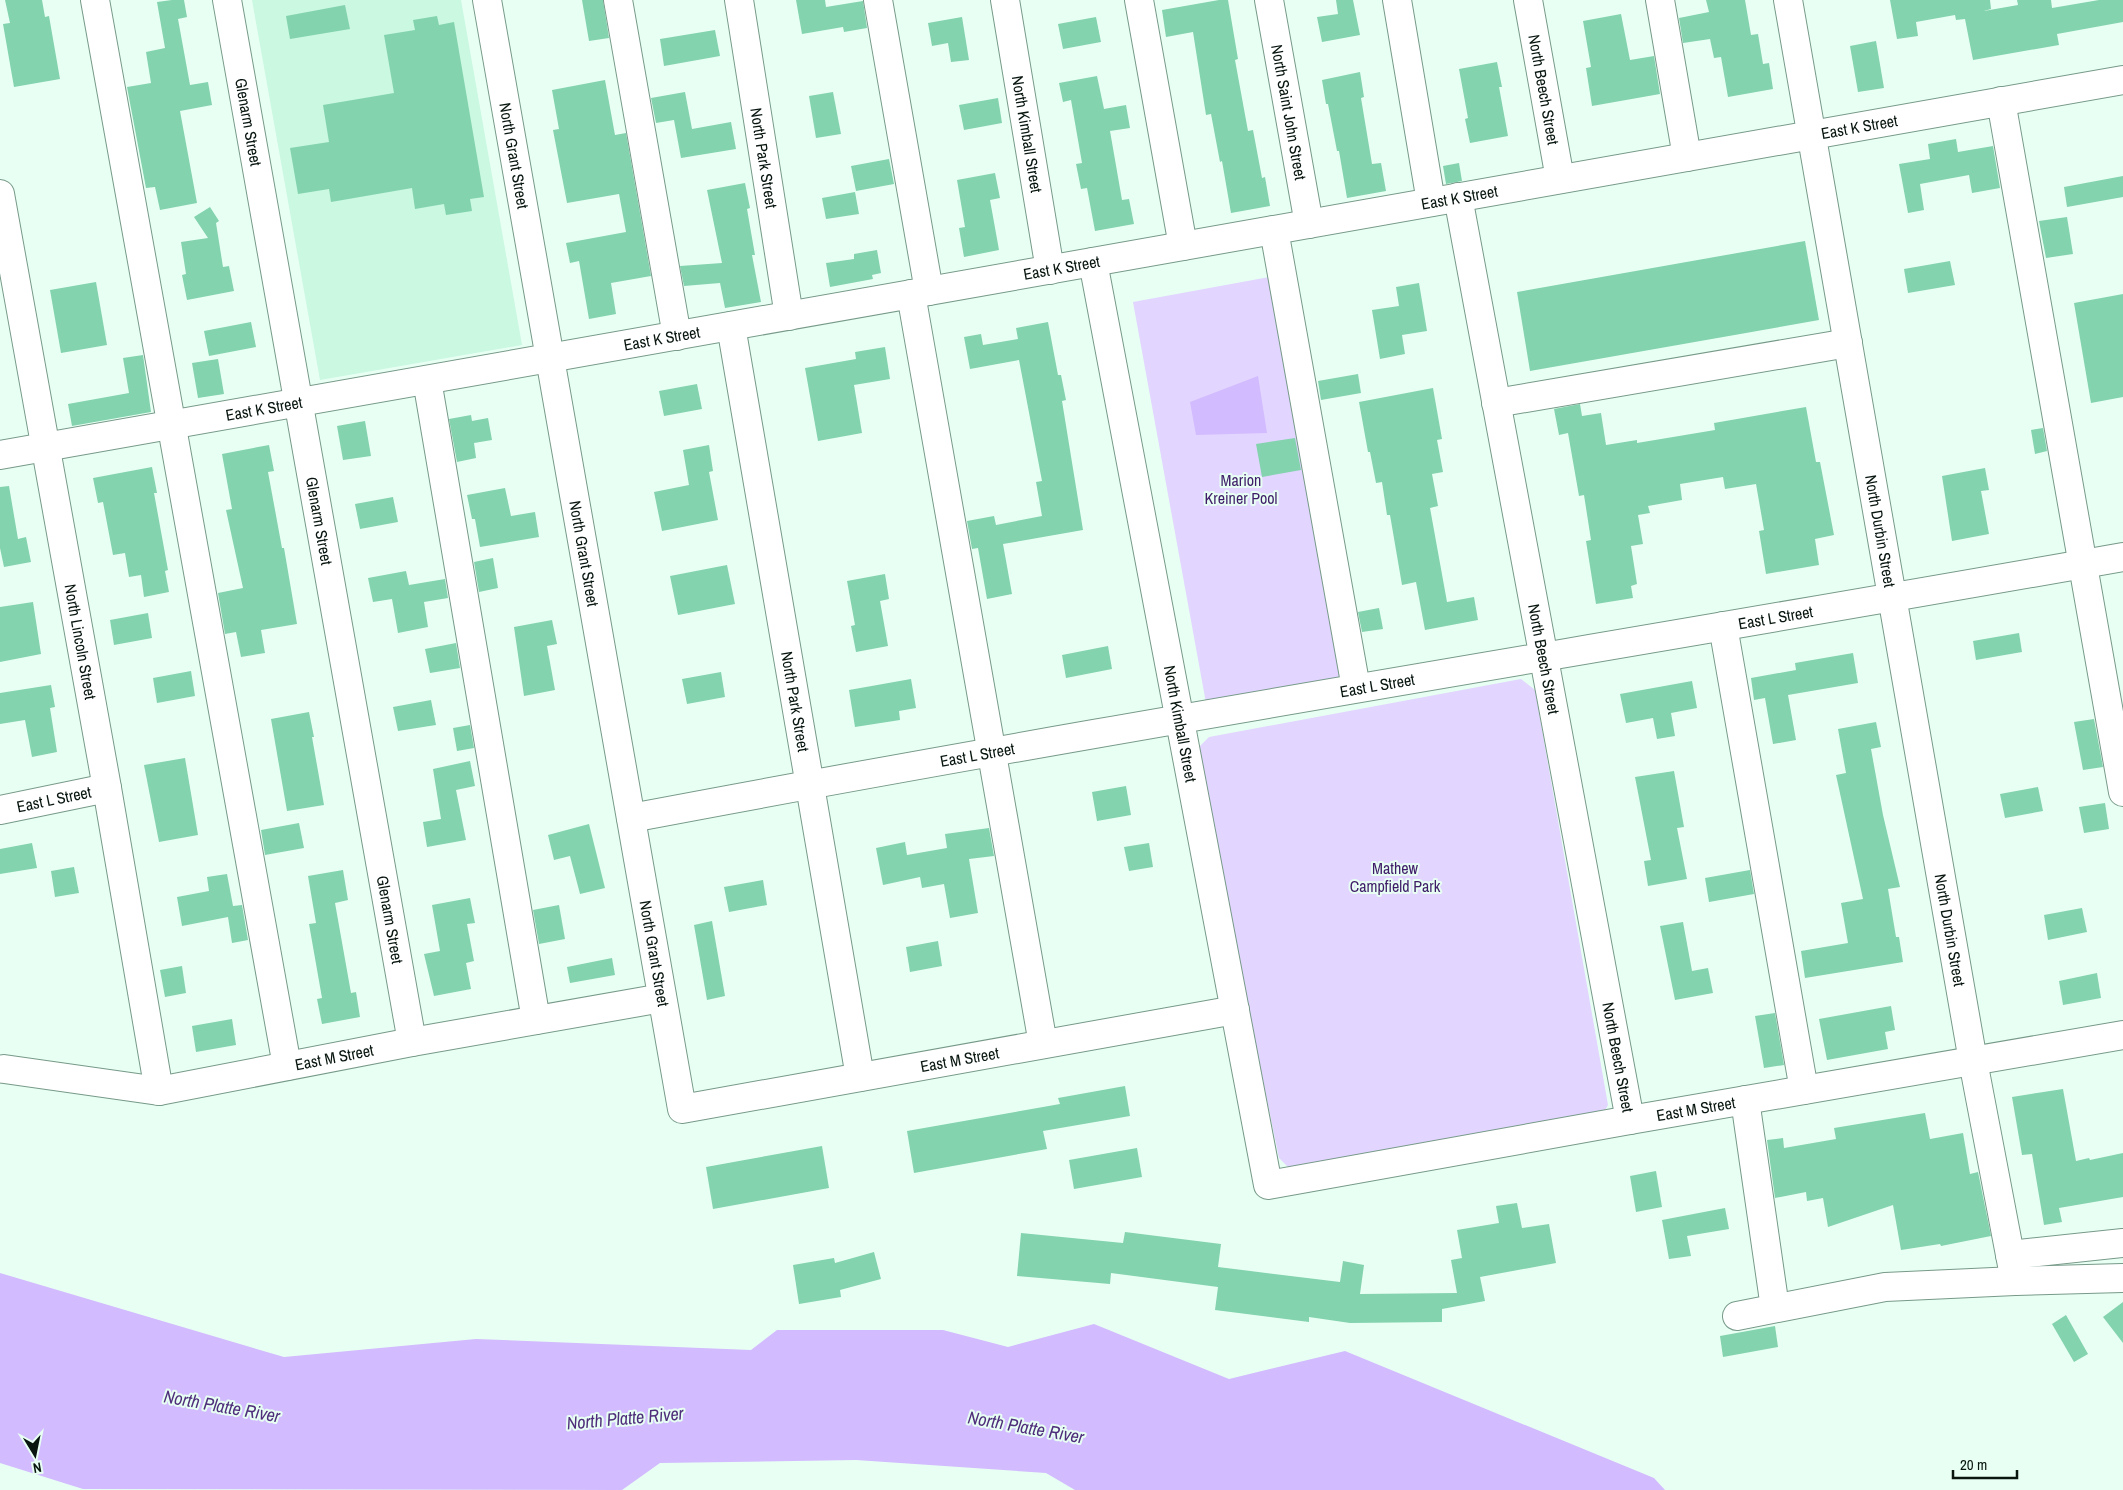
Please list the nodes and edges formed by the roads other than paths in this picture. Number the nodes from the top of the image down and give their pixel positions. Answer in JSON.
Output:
{"nodes":[{"id":1,"x":95,"y":0,"type":"edge"},
{"id":2,"x":227,"y":0,"type":"edge"},
{"id":3,"x":487,"y":0,"type":"edge"},
{"id":4,"x":618,"y":0,"type":"edge"},
{"id":5,"x":739,"y":0,"type":"edge"},
{"id":6,"x":878,"y":0,"type":"edge"},
{"id":7,"x":1005,"y":0,"type":"edge"},
{"id":8,"x":1140,"y":0,"type":"edge"},
{"id":9,"x":1269,"y":0,"type":"edge"},
{"id":10,"x":1397,"y":0,"type":"edge"},
{"id":11,"x":1528,"y":0,"type":"edge"},
{"id":12,"x":1660,"y":0,"type":"edge"},
{"id":13,"x":1788,"y":0,"type":"edge"},
{"id":14,"x":2123,"y":80,"type":"edge"},
{"id":15,"x":2001,"y":101,"type":"junction"},
{"id":16,"x":1812,"y":135,"type":"junction"},
{"id":17,"x":1688,"y":157,"type":"junction"},
{"id":18,"x":1560,"y":179,"type":"junction"},
{"id":19,"x":0,"y":194,"type":"edge"},
{"id":20,"x":1458,"y":197,"type":"junction"},
{"id":21,"x":1431,"y":202,"type":"junction"},
{"id":22,"x":1309,"y":224,"type":"junction"},
{"id":23,"x":1274,"y":230,"type":"junction"},
{"id":24,"x":1183,"y":246,"type":"junction"},
{"id":25,"x":1093,"y":262,"type":"junction"},
{"id":26,"x":1050,"y":270,"type":"junction"},
{"id":27,"x":920,"y":293,"type":"junction"},
{"id":28,"x":789,"y":316,"type":"junction"},
{"id":29,"x":731,"y":326,"type":"junction"},
{"id":30,"x":676,"y":336,"type":"junction"},
{"id":31,"x":1848,"y":343,"type":"junction"},
{"id":32,"x":550,"y":358,"type":"junction"},
{"id":33,"x":427,"y":380,"type":"junction"},
{"id":34,"x":1496,"y":402,"type":"junction"},
{"id":35,"x":300,"y":403,"type":"junction"},
{"id":36,"x":172,"y":425,"type":"junction"},
{"id":37,"x":45,"y":448,"type":"junction"},
{"id":38,"x":0,"y":455,"type":"edge"},
{"id":39,"x":2123,"y":557,"type":"edge"},
{"id":40,"x":2083,"y":564,"type":"junction"},
{"id":41,"x":1892,"y":598,"type":"junction"},
{"id":42,"x":1723,"y":626,"type":"junction"},
{"id":43,"x":1544,"y":656,"type":"junction"},
{"id":44,"x":1356,"y":688,"type":"junction"},
{"id":45,"x":1180,"y":718,"type":"junction"},
{"id":46,"x":991,"y":752,"type":"junction"},
{"id":47,"x":810,"y":784,"type":"junction"},
{"id":48,"x":107,"y":788,"type":"junction"},
{"id":49,"x":2123,"y":792,"type":"edge"},
{"id":50,"x":0,"y":810,"type":"edge"},
{"id":51,"x":631,"y":818,"type":"junction"},
{"id":52,"x":662,"y":998,"type":"junction"},
{"id":53,"x":1235,"y":1010,"type":"junction"},
{"id":54,"x":536,"y":1020,"type":"junction"},
{"id":55,"x":2123,"y":1035,"type":"edge"},
{"id":56,"x":412,"y":1042,"type":"junction"},
{"id":57,"x":1043,"y":1044,"type":"junction"},
{"id":58,"x":1973,"y":1061,"type":"junction"},
{"id":59,"x":287,"y":1066,"type":"junction"},
{"id":60,"x":4,"y":1069,"type":"dead end"},
{"id":61,"x":860,"y":1077,"type":"junction"},
{"id":62,"x":1804,"y":1090,"type":"junction"},
{"id":63,"x":159,"y":1091,"type":"junction"},
{"id":64,"x":1745,"y":1100,"type":"junction"},
{"id":65,"x":682,"y":1109,"type":"joint"},
{"id":66,"x":1630,"y":1120,"type":"junction"},
{"id":67,"x":1268,"y":1185,"type":"joint"},
{"id":68,"x":2123,"y":1243,"type":"edge"},
{"id":69,"x":2013,"y":1268,"type":"junction"},
{"id":70,"x":2123,"y":1278,"type":"edge"},
{"id":71,"x":1775,"y":1308,"type":"junction"},
{"id":72,"x":1737,"y":1316,"type":"dead end"}],
"edges":[{"from":1,"to":36,"type":"street"},
{"from":2,"to":35,"type":"street","name":"Glenarm Street"},
{"from":3,"to":32,"type":"street","name":"North Grant Street"},
{"from":4,"to":30,"type":"street"},
{"from":5,"to":28,"type":"street","name":"North Park Street"},
{"from":6,"to":27,"type":"street"},
{"from":7,"to":26,"type":"street","name":"North Kimball Street"},
{"from":8,"to":24,"type":"street"},
{"from":9,"to":22,"type":"street","name":"North Saint John Street"},
{"from":10,"to":21,"type":"street"},
{"from":11,"to":18,"type":"street","name":"North Beech Street"},
{"from":12,"to":17,"type":"street"},
{"from":13,"to":16,"type":"street","name":"North Durbin Street"},
{"from":14,"to":15,"type":"street","name":"East K Street"},
{"from":15,"to":16,"type":"street","name":"East K Street"},
{"from":15,"to":40,"type":"street"},
{"from":16,"to":17,"type":"street","name":"East K Street"},
{"from":16,"to":31,"type":"street","name":"North Durbin Street"},
{"from":17,"to":18,"type":"street","name":"East K Street"},
{"from":18,"to":20,"type":"street","name":"East K Street"},
{"from":19,"to":37,"type":"street","name":"North Lincoln Street"},
{"from":20,"to":21,"type":"street","name":"East K Street"},
{"from":20,"to":34,"type":"street","name":"North Beech Street"},
{"from":21,"to":22,"type":"street","name":"East K Street"},
{"from":22,"to":23,"type":"street","name":"East K Street"},
{"from":23,"to":24,"type":"street","name":"East K Street"},
{"from":23,"to":44,"type":"street"},
{"from":24,"to":25,"type":"street","name":"East K Street"},
{"from":25,"to":26,"type":"street","name":"East K Street"},
{"from":25,"to":45,"type":"street","name":"North Kimball Street"},
{"from":26,"to":27,"type":"street","name":"East K Street"},
{"from":27,"to":28,"type":"street","name":"East K Street"},
{"from":27,"to":46,"type":"street"},
{"from":28,"to":29,"type":"street","name":"East K Street"},
{"from":29,"to":30,"type":"street","name":"East K Street"},
{"from":29,"to":47,"type":"street","name":"North Park Street"},
{"from":30,"to":32,"type":"street","name":"East K Street"},
{"from":31,"to":34,"type":"street"},
{"from":31,"to":41,"type":"street","name":"North Durbin Street"},
{"from":32,"to":33,"type":"street","name":"East K Street"},
{"from":32,"to":51,"type":"street","name":"North Grant Street"},
{"from":33,"to":35,"type":"street","name":"East K Street"},
{"from":33,"to":54,"type":"street"},
{"from":34,"to":43,"type":"street","name":"North Beech Street"},
{"from":35,"to":36,"type":"street","name":"East K Street"},
{"from":35,"to":56,"type":"street","name":"Glenarm Street"},
{"from":36,"to":37,"type":"street","name":"East K Street"},
{"from":36,"to":59,"type":"street"},
{"from":37,"to":38,"type":"street","name":"East K Street"},
{"from":37,"to":48,"type":"street","name":"North Lincoln Street"},
{"from":39,"to":40,"type":"street","name":"East L Street"},
{"from":40,"to":41,"type":"street","name":"East L Street"},
{"from":40,"to":49,"type":"street"},
{"from":41,"to":42,"type":"street","name":"East L Street"},
{"from":41,"to":58,"type":"street","name":"North Durbin Street"},
{"from":42,"to":43,"type":"street","name":"East L Street"},
{"from":42,"to":62,"type":"street"},
{"from":43,"to":44,"type":"street","name":"East L Street"},
{"from":43,"to":66,"type":"street","name":"North Beech Street"},
{"from":44,"to":45,"type":"street","name":"East L Street"},
{"from":45,"to":46,"type":"street","name":"East L Street"},
{"from":45,"to":53,"type":"street","name":"North Kimball Street"},
{"from":46,"to":47,"type":"street","name":"East L Street"},
{"from":46,"to":57,"type":"street"},
{"from":47,"to":51,"type":"street","name":"East L Street"},
{"from":47,"to":61,"type":"street","name":"North Park Street"},
{"from":48,"to":50,"type":"street","name":"East L Street"},
{"from":48,"to":63,"type":"street","name":"North Lincoln Street"},
{"from":51,"to":52,"type":"street","name":"North Grant Street"},
{"from":52,"to":54,"type":"street","name":"East M Street"},
{"from":52,"to":65,"type":"street","name":"North Grant Street"},
{"from":53,"to":57,"type":"street","name":"East M Street"},
{"from":53,"to":67,"type":"street","name":"North Kimball Street"},
{"from":54,"to":56,"type":"street","name":"East M Street"},
{"from":55,"to":58,"type":"street","name":"East M Street"},
{"from":56,"to":59,"type":"street","name":"East M Street"},
{"from":57,"to":61,"type":"street","name":"East M Street"},
{"from":58,"to":62,"type":"street","name":"East M Street"},
{"from":58,"to":69,"type":"street","name":"North Durbin Street"},
{"from":59,"to":63,"type":"street","name":"East M Street"},
{"from":60,"to":63,"type":"street","name":"East M Street"},
{"from":61,"to":65,"type":"street","name":"East M Street"},
{"from":62,"to":64,"type":"street","name":"East M Street"},
{"from":64,"to":66,"type":"street","name":"East M Street"},
{"from":64,"to":71,"type":"street"},
{"from":66,"to":67,"type":"street","name":"East M Street"},
{"from":68,"to":69,"type":"street"},
{"from":69,"to":70,"type":"street"},
{"from":69,"to":71,"type":"street"},
{"from":71,"to":72,"type":"street"}]}
